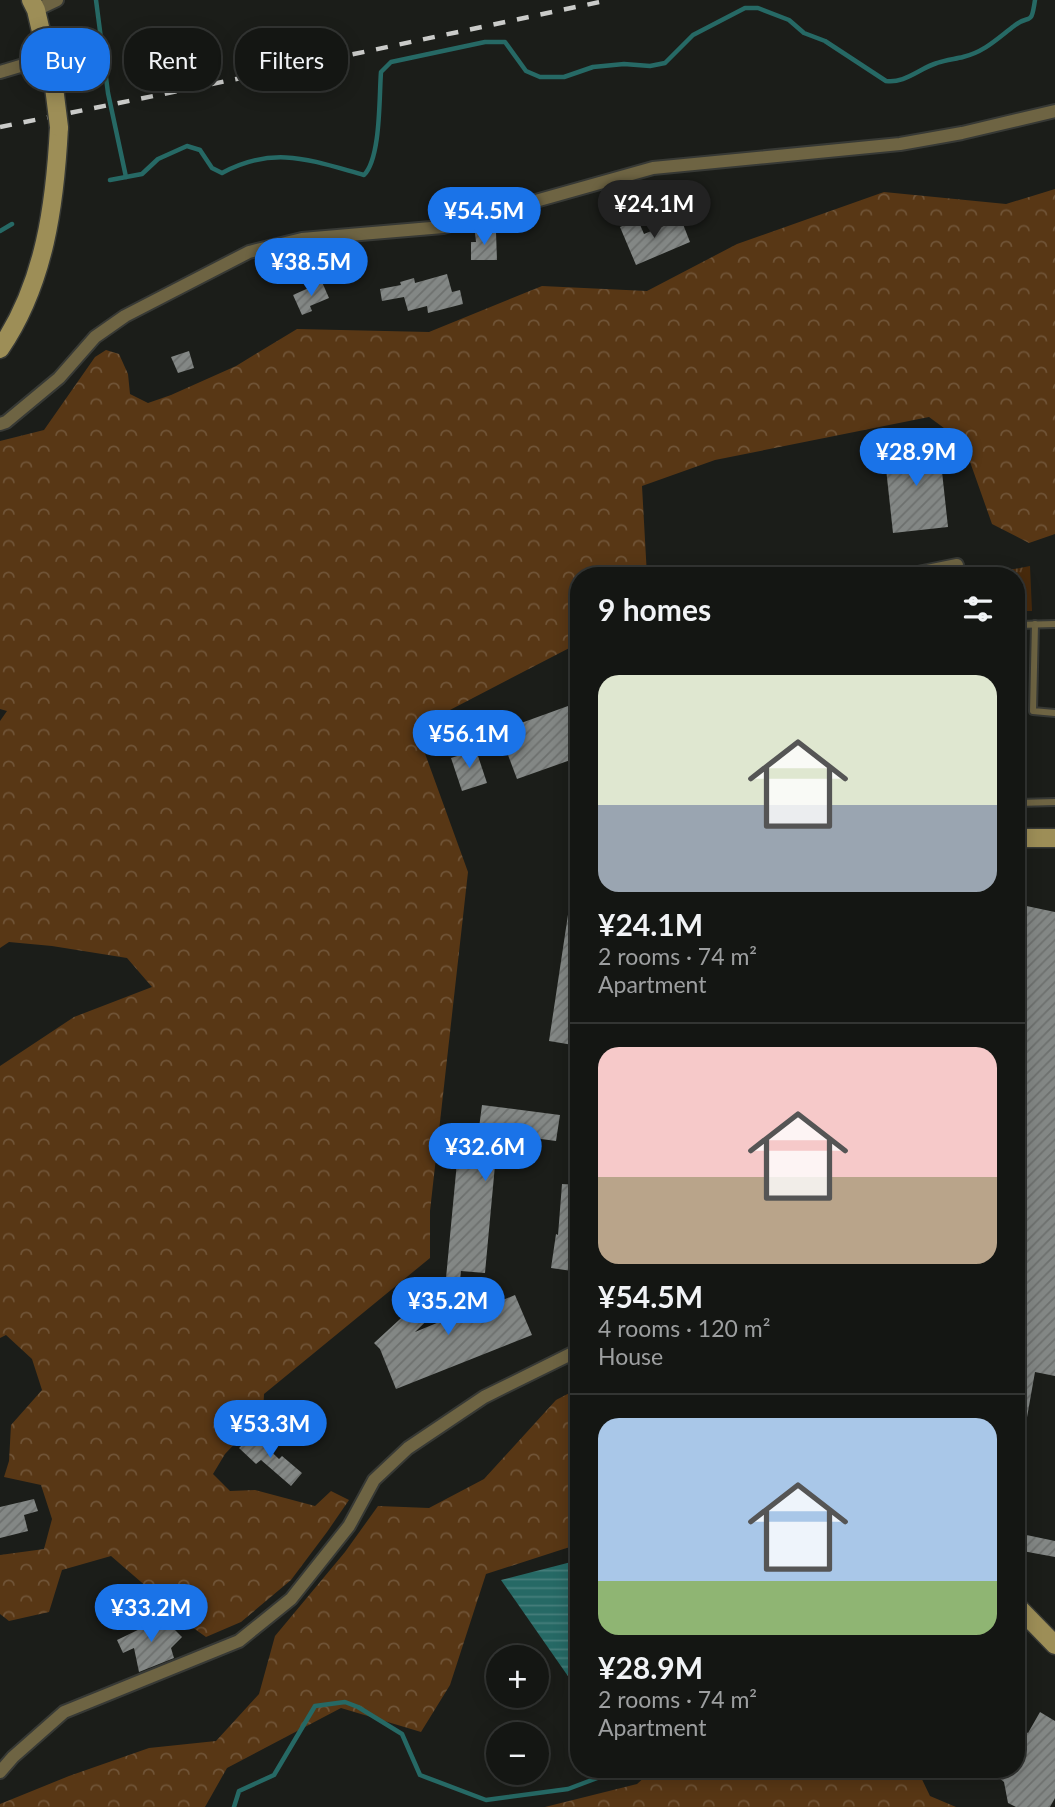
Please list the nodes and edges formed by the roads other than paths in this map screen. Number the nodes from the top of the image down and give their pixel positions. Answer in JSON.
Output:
{"nodes":[{"id":1,"x":57,"y":0,"type":"edge"},
{"id":2,"x":34,"y":5,"type":"edge"},
{"id":3,"x":40,"y":28,"type":"edge"},
{"id":4,"x":21,"y":66,"type":"edge"},
{"id":5,"x":0,"y":72,"type":"edge"},
{"id":6,"x":54,"y":91,"type":"edge"},
{"id":7,"x":1055,"y":111,"type":"edge"},
{"id":8,"x":0,"y":349,"type":"edge"},
{"id":9,"x":0,"y":424,"type":"edge"},
{"id":10,"x":957,"y":565,"type":"dead end"},
{"id":11,"x":947,"y":567,"type":"edge"},
{"id":12,"x":1035,"y":624,"type":"junction"},
{"id":13,"x":1055,"y":624,"type":"edge"},
{"id":14,"x":1025,"y":625,"type":"edge"},
{"id":15,"x":1055,"y":713,"type":"edge"},
{"id":16,"x":1055,"y":802,"type":"edge"},
{"id":17,"x":1025,"y":803,"type":"edge"},
{"id":18,"x":1025,"y":838,"type":"edge"},
{"id":19,"x":1055,"y":838,"type":"edge"},
{"id":20,"x":570,"y":1354,"type":"edge"},
{"id":21,"x":1025,"y":1614,"type":"edge"},
{"id":22,"x":1055,"y":1645,"type":"edge"},
{"id":23,"x":0,"y":1772,"type":"edge"}],
"edges":[{"from":1,"to":2,"type":"street"},
{"from":2,"to":3,"type":"street"},
{"from":4,"to":5,"type":"street"},
{"from":6,"to":8,"type":"street","bridge":true},
{"from":7,"to":9,"type":"street"},
{"from":10,"to":11,"type":"street"},
{"from":12,"to":13,"type":"lane"},
{"from":12,"to":14,"type":"lane"},
{"from":12,"to":15,"type":"lane"},
{"from":16,"to":17,"type":"lane"},
{"from":18,"to":19,"type":"street"},
{"from":20,"to":23,"type":"street"},
{"from":21,"to":22,"type":"street"}]}
